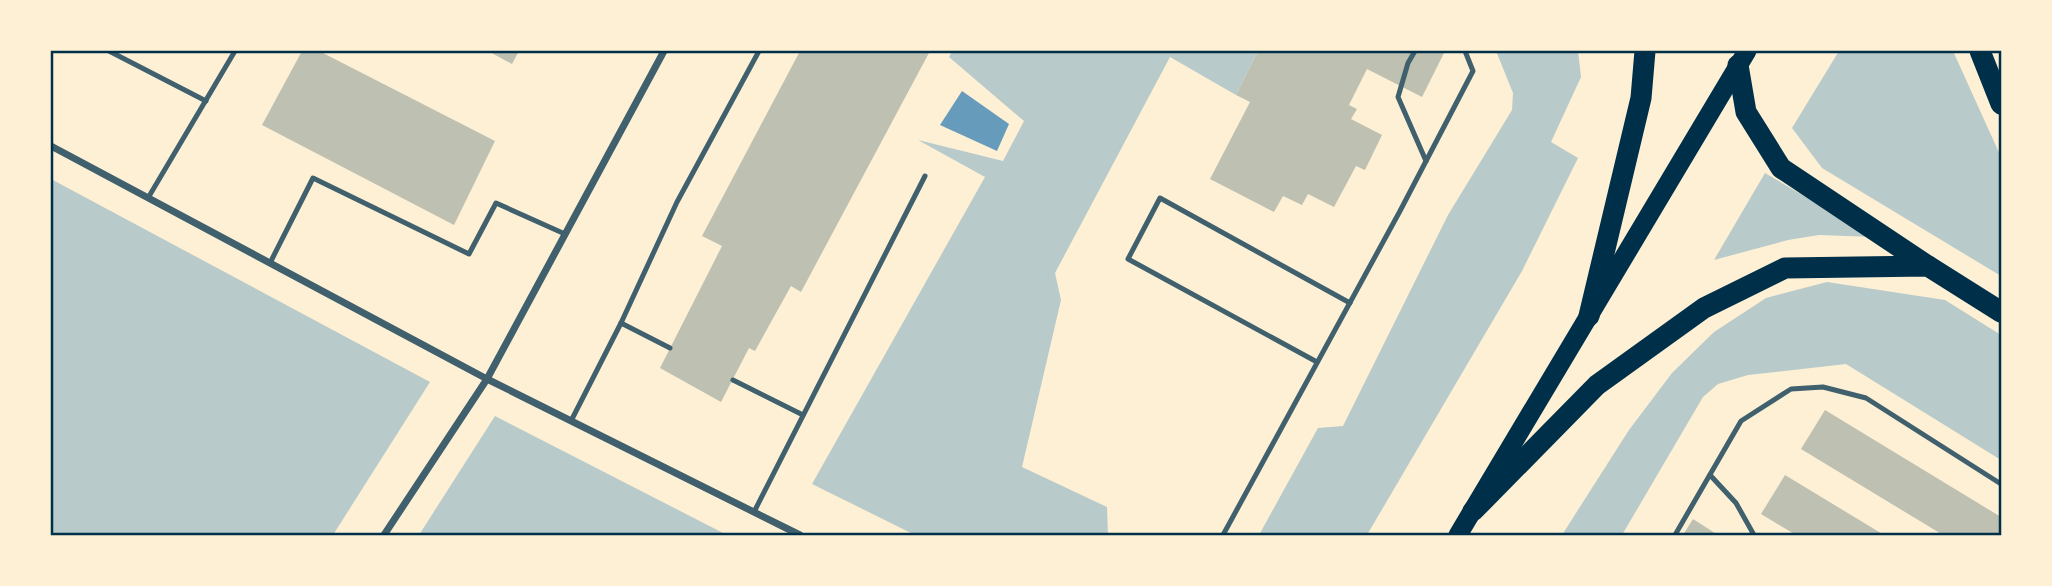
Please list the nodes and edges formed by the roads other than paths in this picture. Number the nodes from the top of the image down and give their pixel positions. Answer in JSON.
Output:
{"nodes":[{"id":1,"x":108,"y":51,"type":"edge"},
{"id":2,"x":235,"y":51,"type":"edge"},
{"id":3,"x":664,"y":51,"type":"edge"},
{"id":4,"x":759,"y":51,"type":"edge"},
{"id":5,"x":1415,"y":51,"type":"edge"},
{"id":6,"x":1465,"y":51,"type":"edge"},
{"id":7,"x":1645,"y":51,"type":"edge"},
{"id":8,"x":1980,"y":51,"type":"edge"},
{"id":9,"x":1742,"y":58,"type":"edge"},
{"id":10,"x":206,"y":101,"type":"junction"},
{"id":11,"x":2001,"y":104,"type":"edge"},
{"id":12,"x":51,"y":146,"type":"edge"},
{"id":13,"x":1426,"y":161,"type":"junction"},
{"id":14,"x":925,"y":176,"type":"dead end"},
{"id":15,"x":148,"y":198,"type":"junction"},
{"id":16,"x":565,"y":234,"type":"junction"},
{"id":17,"x":270,"y":263,"type":"junction"},
{"id":18,"x":1928,"y":266,"type":"junction"},
{"id":19,"x":1350,"y":303,"type":"junction"},
{"id":20,"x":2001,"y":312,"type":"edge"},
{"id":21,"x":1589,"y":316,"type":"junction"},
{"id":22,"x":621,"y":323,"type":"junction"},
{"id":23,"x":670,"y":348,"type":"dead end"},
{"id":24,"x":1317,"y":362,"type":"junction"},
{"id":25,"x":487,"y":379,"type":"junction"},
{"id":26,"x":733,"y":380,"type":"dead end"},
{"id":27,"x":803,"y":415,"type":"junction"},
{"id":28,"x":571,"y":421,"type":"junction"},
{"id":29,"x":1710,"y":475,"type":"junction"},
{"id":30,"x":2001,"y":484,"type":"edge"},
{"id":31,"x":1473,"y":511,"type":"junction"},
{"id":32,"x":754,"y":512,"type":"junction"},
{"id":33,"x":384,"y":535,"type":"edge"},
{"id":34,"x":800,"y":535,"type":"edge"},
{"id":35,"x":1223,"y":535,"type":"edge"},
{"id":36,"x":1458,"y":535,"type":"edge"},
{"id":37,"x":1675,"y":535,"type":"edge"},
{"id":38,"x":1754,"y":535,"type":"edge"}],
"edges":[{"from":1,"to":10,"type":"lane"},
{"from":2,"to":10,"type":"lane"},
{"from":3,"to":16,"type":"street"},
{"from":4,"to":22,"type":"lane"},
{"from":5,"to":13,"type":"lane"},
{"from":6,"to":13,"type":"lane"},
{"from":7,"to":21,"type":"highway"},
{"from":8,"to":11,"type":"highway"},
{"from":9,"to":18,"type":"highway"},
{"from":9,"to":21,"type":"highway"},
{"from":10,"to":15,"type":"lane"},
{"from":12,"to":15,"type":"street"},
{"from":13,"to":19,"type":"lane"},
{"from":14,"to":27,"type":"lane"},
{"from":15,"to":17,"type":"street"},
{"from":16,"to":17,"type":"lane"},
{"from":16,"to":25,"type":"street"},
{"from":17,"to":25,"type":"street"},
{"from":18,"to":20,"type":"highway"},
{"from":18,"to":31,"type":"highway"},
{"from":19,"to":24,"type":"lane"},
{"from":19,"to":24,"type":"lane"},
{"from":21,"to":31,"type":"highway"},
{"from":22,"to":23,"type":"lane"},
{"from":22,"to":28,"type":"lane"},
{"from":24,"to":35,"type":"lane"},
{"from":25,"to":28,"type":"street"},
{"from":25,"to":33,"type":"street"},
{"from":26,"to":27,"type":"lane"},
{"from":27,"to":32,"type":"lane"},
{"from":28,"to":32,"type":"street"},
{"from":29,"to":30,"type":"lane"},
{"from":29,"to":37,"type":"lane"},
{"from":29,"to":38,"type":"lane"},
{"from":31,"to":36,"type":"highway"},
{"from":32,"to":34,"type":"street"}]}
